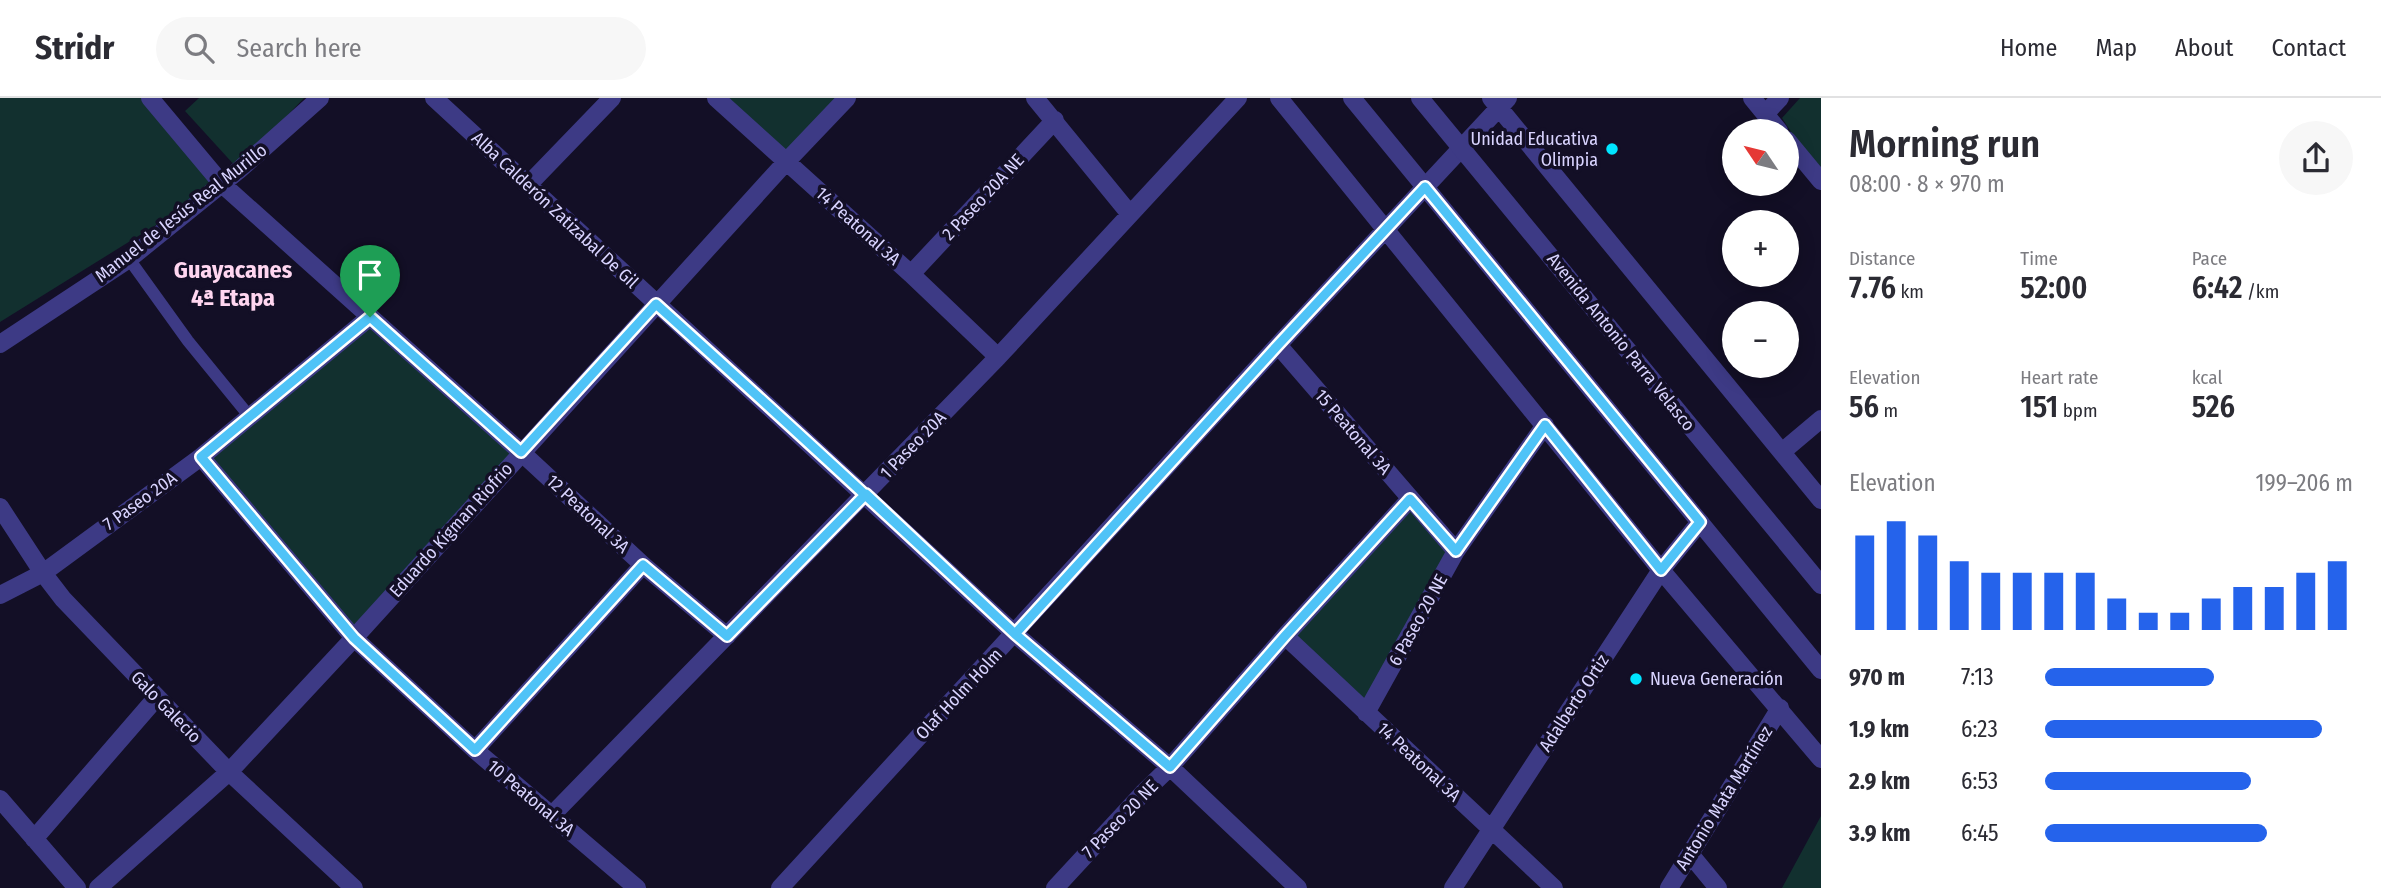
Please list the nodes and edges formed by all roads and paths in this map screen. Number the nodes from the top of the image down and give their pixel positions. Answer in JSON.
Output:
{"nodes":[{"id":1,"x":150,"y":98,"type":"edge"},
{"id":2,"x":320,"y":98,"type":"edge"},
{"id":3,"x":434,"y":98,"type":"edge"},
{"id":4,"x":612,"y":98,"type":"edge"},
{"id":5,"x":716,"y":98,"type":"edge"},
{"id":6,"x":847,"y":98,"type":"edge"},
{"id":7,"x":1035,"y":98,"type":"edge"},
{"id":8,"x":1238,"y":98,"type":"edge"},
{"id":9,"x":1279,"y":98,"type":"edge"},
{"id":10,"x":1352,"y":98,"type":"edge"},
{"id":11,"x":1420,"y":98,"type":"edge"},
{"id":12,"x":1752,"y":98,"type":"edge"},
{"id":13,"x":1780,"y":98,"type":"edge"},
{"id":14,"x":1499,"y":101,"type":"edge"},
{"id":15,"x":1765,"y":114,"type":"junction"},
{"id":16,"x":1769,"y":119,"type":"edge"},
{"id":17,"x":1055,"y":120,"type":"junction"},
{"id":18,"x":1461,"y":148,"type":"junction"},
{"id":19,"x":1799,"y":154,"type":"edge"},
{"id":20,"x":786,"y":162,"type":"junction"},
{"id":21,"x":1821,"y":181,"type":"edge"},
{"id":22,"x":222,"y":184,"type":"junction"},
{"id":23,"x":528,"y":185,"type":"junction"},
{"id":24,"x":1425,"y":187,"type":"junction"},
{"id":25,"x":1129,"y":214,"type":"junction"},
{"id":26,"x":1386,"y":229,"type":"junction"},
{"id":27,"x":129,"y":259,"type":"junction"},
{"id":28,"x":911,"y":274,"type":"junction"},
{"id":29,"x":656,"y":304,"type":"junction"},
{"id":30,"x":370,"y":317,"type":"junction"},
{"id":31,"x":0,"y":344,"type":"edge"},
{"id":32,"x":1278,"y":345,"type":"junction"},
{"id":33,"x":998,"y":357,"type":"junction"},
{"id":34,"x":250,"y":417,"type":"junction"},
{"id":35,"x":1821,"y":419,"type":"edge"},
{"id":36,"x":1545,"y":425,"type":"junction"},
{"id":37,"x":521,"y":452,"type":"junction"},
{"id":38,"x":1782,"y":452,"type":"junction"},
{"id":39,"x":201,"y":457,"type":"junction"},
{"id":40,"x":866,"y":494,"type":"junction"},
{"id":41,"x":1410,"y":499,"type":"junction"},
{"id":42,"x":1821,"y":500,"type":"edge"},
{"id":43,"x":0,"y":507,"type":"edge"},
{"id":44,"x":1700,"y":522,"type":"junction"},
{"id":45,"x":1456,"y":551,"type":"junction"},
{"id":46,"x":643,"y":565,"type":"junction"},
{"id":47,"x":1661,"y":570,"type":"junction"},
{"id":48,"x":43,"y":573,"type":"junction"},
{"id":49,"x":1821,"y":585,"type":"edge"},
{"id":50,"x":0,"y":595,"type":"edge"},
{"id":51,"x":1015,"y":634,"type":"junction"},
{"id":52,"x":727,"y":636,"type":"junction"},
{"id":53,"x":1285,"y":636,"type":"junction"},
{"id":54,"x":354,"y":638,"type":"junction"},
{"id":55,"x":1821,"y":670,"type":"edge"},
{"id":56,"x":157,"y":697,"type":"junction"},
{"id":57,"x":1780,"y":709,"type":"junction"},
{"id":58,"x":1367,"y":713,"type":"junction"},
{"id":59,"x":475,"y":750,"type":"junction"},
{"id":60,"x":1821,"y":759,"type":"edge"},
{"id":61,"x":1170,"y":767,"type":"junction"},
{"id":62,"x":229,"y":772,"type":"junction"},
{"id":63,"x":0,"y":799,"type":"edge"},
{"id":64,"x":552,"y":815,"type":"junction"},
{"id":65,"x":1491,"y":830,"type":"junction"},
{"id":66,"x":34,"y":839,"type":"junction"},
{"id":67,"x":1690,"y":854,"type":"junction"},
{"id":68,"x":77,"y":888,"type":"edge"},
{"id":69,"x":98,"y":888,"type":"edge"},
{"id":70,"x":354,"y":888,"type":"edge"},
{"id":71,"x":637,"y":888,"type":"edge"},
{"id":72,"x":780,"y":888,"type":"edge"},
{"id":73,"x":1055,"y":888,"type":"edge"},
{"id":74,"x":1298,"y":888,"type":"edge"},
{"id":75,"x":1453,"y":888,"type":"edge"},
{"id":76,"x":1553,"y":888,"type":"edge"},
{"id":77,"x":1669,"y":888,"type":"edge"},
{"id":78,"x":1718,"y":888,"type":"edge"}],
"edges":[{"from":1,"to":22,"type":"street","name":"12 Peatonal 3A"},
{"from":2,"to":22,"type":"street","name":"Manuel de Jesús Real Murillo"},
{"from":3,"to":23,"type":"street","name":"Alba Calderón Zatizabal De Gil"},
{"from":4,"to":23,"type":"street"},
{"from":5,"to":20,"type":"street","name":"14 Peatonal 3A"},
{"from":6,"to":20,"type":"street","name":"Eduardo Kigman Riofrio"},
{"from":7,"to":17,"type":"street"},
{"from":8,"to":25,"type":"street","name":"1 Paseo 20A"},
{"from":9,"to":26,"type":"street"},
{"from":10,"to":24,"type":"street"},
{"from":11,"to":18,"type":"street","name":"Avenida Antonio Parra Velasco"},
{"from":12,"to":15,"type":"street"},
{"from":13,"to":15,"type":"street"},
{"from":14,"to":18,"type":"street","name":"Olaf Holm Holm"},
{"from":14,"to":38,"type":"street"},
{"from":15,"to":16,"type":"street"},
{"from":17,"to":25,"type":"street"},
{"from":17,"to":28,"type":"street","name":"2 Paseo 20A NE"},
{"from":18,"to":24,"type":"street","name":"Olaf Holm Holm"},
{"from":18,"to":49,"type":"street","name":"Avenida Antonio Parra Velasco"},
{"from":19,"to":21,"type":"street"},
{"from":20,"to":28,"type":"street","name":"14 Peatonal 3A"},
{"from":20,"to":29,"type":"street","name":"Eduardo Kigman Riofrio"},
{"from":22,"to":27,"type":"street","name":"Manuel de Jesús Real Murillo"},
{"from":22,"to":30,"type":"street","name":"12 Peatonal 3A"},
{"from":23,"to":29,"type":"street","name":"Alba Calderón Zatizabal De Gil"},
{"from":24,"to":26,"type":"street","name":"Olaf Holm Holm"},
{"from":24,"to":44,"type":"street"},
{"from":25,"to":33,"type":"street","name":"1 Paseo 20A"},
{"from":26,"to":32,"type":"street","name":"Olaf Holm Holm"},
{"from":26,"to":36,"type":"street"},
{"from":27,"to":31,"type":"street","name":"Manuel de Jesús Real Murillo"},
{"from":27,"to":34,"type":"lane"},
{"from":28,"to":33,"type":"street","name":"14 Peatonal 3A"},
{"from":29,"to":37,"type":"street","name":"Eduardo Kigman Riofrio"},
{"from":29,"to":40,"type":"street","name":"Alba Calderón Zatizabal De Gil"},
{"from":30,"to":34,"type":"street","name":"7 Paseo 20A"},
{"from":30,"to":37,"type":"street","name":"12 Peatonal 3A"},
{"from":32,"to":41,"type":"street","name":"15 Peatonal 3A"},
{"from":32,"to":51,"type":"street","name":"Olaf Holm Holm"},
{"from":33,"to":40,"type":"street","name":"1 Paseo 20A"},
{"from":34,"to":39,"type":"street","name":"7 Paseo 20A"},
{"from":35,"to":38,"type":"street"},
{"from":36,"to":45,"type":"street","name":"6 Paseo 20 NE"},
{"from":36,"to":47,"type":"street"},
{"from":37,"to":46,"type":"street","name":"12 Peatonal 3A"},
{"from":37,"to":54,"type":"street","name":"Eduardo Kigman Riofrio"},
{"from":38,"to":42,"type":"street"},
{"from":39,"to":48,"type":"street","name":"7 Paseo 20A"},
{"from":39,"to":54,"type":"street","name":"10 Peatonal 3A"},
{"from":40,"to":51,"type":"street","name":"Alba Calderón Zatizabal De Gil"},
{"from":40,"to":52,"type":"street","name":"1 Paseo 20A"},
{"from":41,"to":45,"type":"street","name":"15 Peatonal 3A"},
{"from":41,"to":53,"type":"street","name":"7 Paseo 20 NE"},
{"from":43,"to":48,"type":"street","name":"Galo Galecio"},
{"from":44,"to":47,"type":"street","name":"Adalberto Ortiz"},
{"from":44,"to":55,"type":"street"},
{"from":45,"to":58,"type":"street","name":"6 Paseo 20 NE"},
{"from":46,"to":52,"type":"street","name":"12 Peatonal 3A"},
{"from":46,"to":59,"type":"street"},
{"from":47,"to":57,"type":"street"},
{"from":47,"to":65,"type":"street","name":"Adalberto Ortiz"},
{"from":48,"to":50,"type":"street","name":"7 Paseo 20A"},
{"from":48,"to":56,"type":"street","name":"Galo Galecio"},
{"from":51,"to":61,"type":"street","name":"Alba Calderón Zatizabal De Gil"},
{"from":51,"to":72,"type":"street","name":"Olaf Holm Holm"},
{"from":52,"to":64,"type":"street","name":"1 Paseo 20A"},
{"from":53,"to":58,"type":"street","name":"14 Peatonal 3A"},
{"from":53,"to":61,"type":"street","name":"7 Paseo 20 NE"},
{"from":54,"to":59,"type":"street","name":"10 Peatonal 3A"},
{"from":54,"to":62,"type":"street","name":"Eduardo Kigman Riofrio"},
{"from":56,"to":62,"type":"street","name":"Galo Galecio"},
{"from":56,"to":66,"type":"street"},
{"from":57,"to":60,"type":"street"},
{"from":57,"to":67,"type":"street","name":"Antonio Mata Martínez"},
{"from":58,"to":65,"type":"street","name":"14 Peatonal 3A"},
{"from":59,"to":64,"type":"street","name":"10 Peatonal 3A"},
{"from":61,"to":73,"type":"street","name":"7 Paseo 20 NE"},
{"from":61,"to":74,"type":"street","name":"Alba Calderón Zatizabal De Gil"},
{"from":62,"to":69,"type":"street","name":"Eduardo Kigman Riofrio"},
{"from":62,"to":70,"type":"street","name":"Galo Galecio"},
{"from":63,"to":66,"type":"street"},
{"from":64,"to":71,"type":"street","name":"10 Peatonal 3A"},
{"from":65,"to":75,"type":"street","name":"Adalberto Ortiz"},
{"from":65,"to":76,"type":"street","name":"14 Peatonal 3A"},
{"from":66,"to":68,"type":"street"},
{"from":67,"to":77,"type":"street","name":"Antonio Mata Martínez"},
{"from":67,"to":78,"type":"street"}]}
